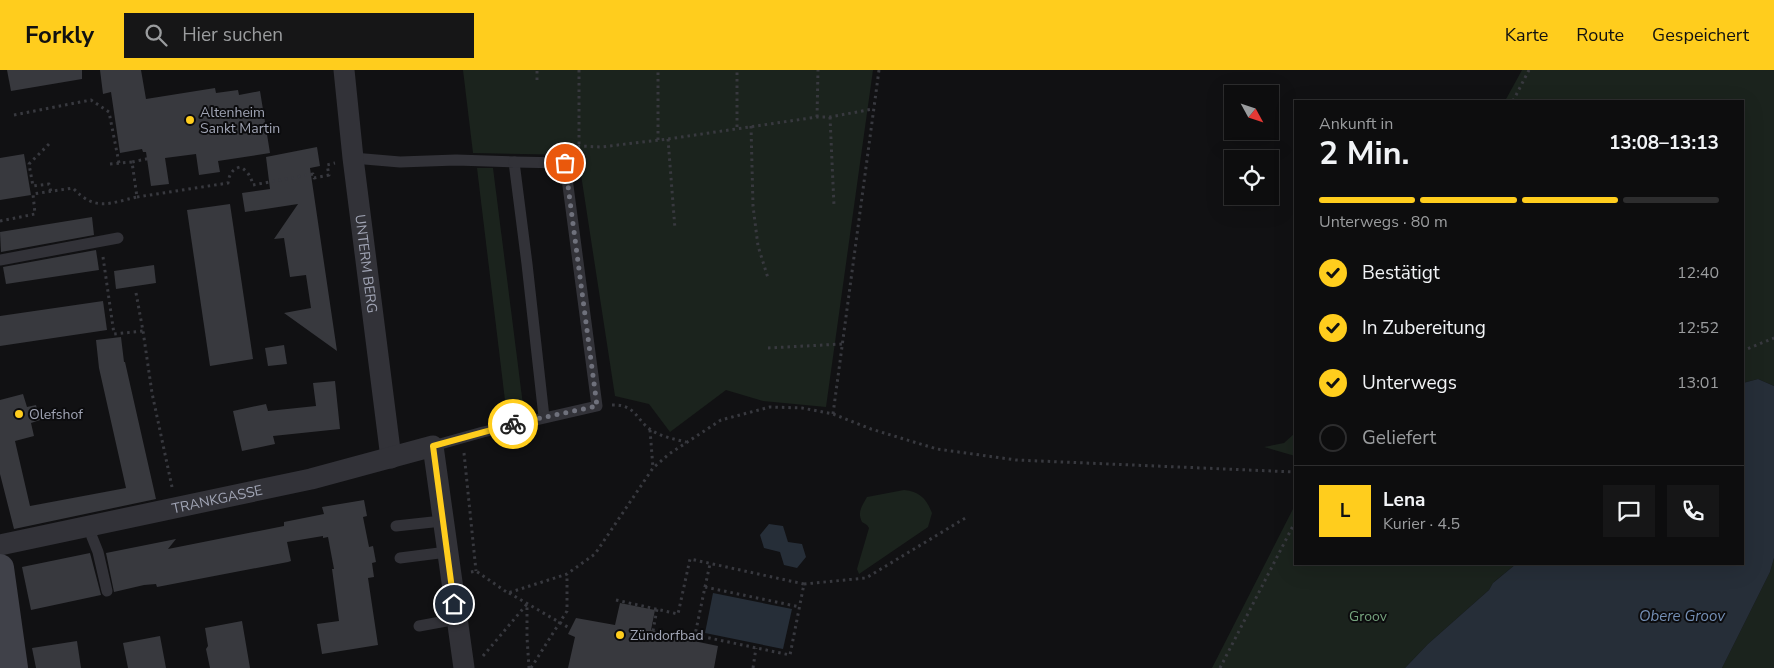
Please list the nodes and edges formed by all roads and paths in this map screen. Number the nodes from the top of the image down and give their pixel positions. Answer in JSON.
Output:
{"nodes":[{"id":1,"x":344,"y":70,"type":"edge"},
{"id":2,"x":537,"y":70,"type":"edge"},
{"id":3,"x":579,"y":70,"type":"edge"},
{"id":4,"x":658,"y":70,"type":"edge"},
{"id":5,"x":737,"y":70,"type":"edge"},
{"id":6,"x":818,"y":70,"type":"edge"},
{"id":7,"x":879,"y":70,"type":"edge"},
{"id":8,"x":1529,"y":70,"type":"edge"},
{"id":9,"x":537,"y":80,"type":"dead end"},
{"id":10,"x":1514,"y":100,"type":"edge"},
{"id":11,"x":873,"y":109,"type":"junction"},
{"id":12,"x":14,"y":115,"type":"dead end"},
{"id":13,"x":817,"y":116,"type":"junction"},
{"id":14,"x":830,"y":117,"type":"junction"},
{"id":15,"x":751,"y":126,"type":"junction"},
{"id":16,"x":737,"y":128,"type":"junction"},
{"id":17,"x":668,"y":139,"type":"junction"},
{"id":18,"x":658,"y":140,"type":"junction"},
{"id":19,"x":49,"y":144,"type":"dead end"},
{"id":20,"x":580,"y":146,"type":"junction"},
{"id":21,"x":151,"y":158,"type":"dead end"},
{"id":22,"x":353,"y":158,"type":"junction"},
{"id":23,"x":132,"y":162,"type":"junction"},
{"id":24,"x":514,"y":162,"type":"junction"},
{"id":25,"x":119,"y":163,"type":"junction"},
{"id":26,"x":565,"y":163,"type":"junction"},
{"id":27,"x":110,"y":164,"type":"dead end"},
{"id":28,"x":330,"y":164,"type":"dead end"},
{"id":29,"x":51,"y":192,"type":"junction"},
{"id":30,"x":137,"y":198,"type":"junction"},
{"id":31,"x":834,"y":206,"type":"dead end"},
{"id":32,"x":0,"y":221,"type":"edge"},
{"id":33,"x":675,"y":229,"type":"dead end"},
{"id":34,"x":118,"y":238,"type":"dead end"},
{"id":35,"x":100,"y":241,"type":"junction"},
{"id":36,"x":0,"y":260,"type":"edge"},
{"id":37,"x":768,"y":278,"type":"dead end"},
{"id":38,"x":136,"y":293,"type":"dead end"},
{"id":39,"x":143,"y":331,"type":"junction"},
{"id":40,"x":1774,"y":337,"type":"edge"},
{"id":41,"x":842,"y":344,"type":"junction"},
{"id":42,"x":768,"y":348,"type":"dead end"},
{"id":43,"x":1744,"y":350,"type":"edge"},
{"id":44,"x":597,"y":406,"type":"junction"},
{"id":45,"x":832,"y":414,"type":"junction"},
{"id":46,"x":544,"y":418,"type":"junction"},
{"id":47,"x":650,"y":429,"type":"junction"},
{"id":48,"x":462,"y":438,"type":"junction"},
{"id":49,"x":687,"y":442,"type":"junction"},
{"id":50,"x":433,"y":446,"type":"junction"},
{"id":51,"x":391,"y":458,"type":"junction"},
{"id":52,"x":654,"y":468,"type":"junction"},
{"id":53,"x":1294,"y":472,"type":"edge"},
{"id":54,"x":177,"y":507,"type":"junction"},
{"id":55,"x":967,"y":517,"type":"dead end"},
{"id":56,"x":442,"y":521,"type":"junction"},
{"id":57,"x":1294,"y":524,"type":"edge"},
{"id":58,"x":90,"y":526,"type":"junction"},
{"id":59,"x":396,"y":526,"type":"dead end"},
{"id":60,"x":0,"y":544,"type":"edge"},
{"id":61,"x":447,"y":552,"type":"junction"},
{"id":62,"x":400,"y":558,"type":"dead end"},
{"id":63,"x":710,"y":564,"type":"junction"},
{"id":64,"x":0,"y":568,"type":"edge"},
{"id":65,"x":476,"y":571,"type":"junction"},
{"id":66,"x":450,"y":574,"type":"junction"},
{"id":67,"x":567,"y":574,"type":"junction"},
{"id":68,"x":804,"y":584,"type":"junction"},
{"id":69,"x":705,"y":587,"type":"junction"},
{"id":70,"x":107,"y":591,"type":"dead end"},
{"id":71,"x":508,"y":593,"type":"junction"},
{"id":72,"x":616,"y":600,"type":"dead end"},
{"id":73,"x":527,"y":604,"type":"junction"},
{"id":74,"x":800,"y":607,"type":"junction"},
{"id":75,"x":657,"y":610,"type":"junction"},
{"id":76,"x":457,"y":619,"type":"junction"},
{"id":77,"x":560,"y":623,"type":"junction"},
{"id":78,"x":419,"y":626,"type":"dead end"},
{"id":79,"x":570,"y":630,"type":"dead end"},
{"id":80,"x":654,"y":631,"type":"dead end"},
{"id":81,"x":756,"y":648,"type":"junction"},
{"id":82,"x":471,"y":664,"type":"edge"},
{"id":83,"x":14,"y":668,"type":"edge"},
{"id":84,"x":530,"y":668,"type":"edge"},
{"id":85,"x":753,"y":668,"type":"edge"},
{"id":86,"x":1220,"y":668,"type":"edge"}],
"edges":[{"from":1,"to":22,"type":"street","name":"UNTERM BERG"},
{"from":2,"to":9,"type":"path"},
{"from":3,"to":20,"type":"path"},
{"from":4,"to":18,"type":"path"},
{"from":5,"to":16,"type":"path"},
{"from":6,"to":13,"type":"path"},
{"from":7,"to":11,"type":"path"},
{"from":8,"to":10,"type":"path"},
{"from":11,"to":14,"type":"path"},
{"from":11,"to":41,"type":"path"},
{"from":12,"to":25,"type":"path"},
{"from":13,"to":14,"type":"path"},
{"from":13,"to":15,"type":"path"},
{"from":14,"to":31,"type":"path"},
{"from":15,"to":16,"type":"path"},
{"from":15,"to":37,"type":"path"},
{"from":16,"to":17,"type":"path"},
{"from":17,"to":18,"type":"path"},
{"from":17,"to":33,"type":"path"},
{"from":18,"to":20,"type":"path"},
{"from":19,"to":29,"type":"path"},
{"from":20,"to":26,"type":"path"},
{"from":21,"to":23,"type":"path"},
{"from":22,"to":24,"type":"lane"},
{"from":22,"to":51,"type":"street","name":"UNTERM BERG"},
{"from":23,"to":25,"type":"path"},
{"from":23,"to":30,"type":"path"},
{"from":24,"to":26,"type":"lane"},
{"from":24,"to":46,"type":"lane"},
{"from":25,"to":27,"type":"path"},
{"from":26,"to":44,"type":"lane"},
{"from":28,"to":30,"type":"path"},
{"from":29,"to":30,"type":"path"},
{"from":29,"to":32,"type":"path"},
{"from":34,"to":35,"type":"lane"},
{"from":35,"to":36,"type":"lane"},
{"from":35,"to":39,"type":"path"},
{"from":38,"to":39,"type":"path"},
{"from":39,"to":54,"type":"path"},
{"from":40,"to":43,"type":"path"},
{"from":41,"to":42,"type":"path"},
{"from":41,"to":45,"type":"path"},
{"from":44,"to":46,"type":"lane"},
{"from":44,"to":47,"type":"path"},
{"from":45,"to":49,"type":"path"},
{"from":45,"to":53,"type":"path"},
{"from":46,"to":48,"type":"lane"},
{"from":47,"to":49,"type":"path"},
{"from":47,"to":52,"type":"path"},
{"from":48,"to":50,"type":"lane"},
{"from":48,"to":65,"type":"path"},
{"from":49,"to":52,"type":"path"},
{"from":50,"to":51,"type":"street","name":"TRANKGASSE"},
{"from":50,"to":56,"type":"street"},
{"from":51,"to":54,"type":"street","name":"TRANKGASSE"},
{"from":52,"to":67,"type":"path"},
{"from":54,"to":58,"type":"street","name":"TRANKGASSE"},
{"from":55,"to":68,"type":"path"},
{"from":56,"to":59,"type":"lane"},
{"from":56,"to":61,"type":"street"},
{"from":57,"to":86,"type":"path"},
{"from":58,"to":60,"type":"street","name":"TRANKGASSE"},
{"from":58,"to":70,"type":"lane"},
{"from":61,"to":62,"type":"lane"},
{"from":61,"to":66,"type":"street"},
{"from":63,"to":68,"type":"path"},
{"from":63,"to":69,"type":"path"},
{"from":63,"to":75,"type":"path"},
{"from":64,"to":83,"type":"main road"},
{"from":65,"to":66,"type":"path"},
{"from":65,"to":71,"type":"path"},
{"from":66,"to":76,"type":"street"},
{"from":67,"to":71,"type":"path"},
{"from":67,"to":77,"type":"path"},
{"from":68,"to":74,"type":"path"},
{"from":69,"to":74,"type":"path"},
{"from":69,"to":81,"type":"path"},
{"from":71,"to":73,"type":"path"},
{"from":72,"to":75,"type":"path"},
{"from":73,"to":77,"type":"path"},
{"from":73,"to":82,"type":"path"},
{"from":73,"to":84,"type":"path"},
{"from":74,"to":81,"type":"path"},
{"from":75,"to":80,"type":"path"},
{"from":76,"to":78,"type":"lane"},
{"from":76,"to":82,"type":"street"},
{"from":77,"to":79,"type":"path"},
{"from":77,"to":84,"type":"path"},
{"from":81,"to":85,"type":"path"}]}
